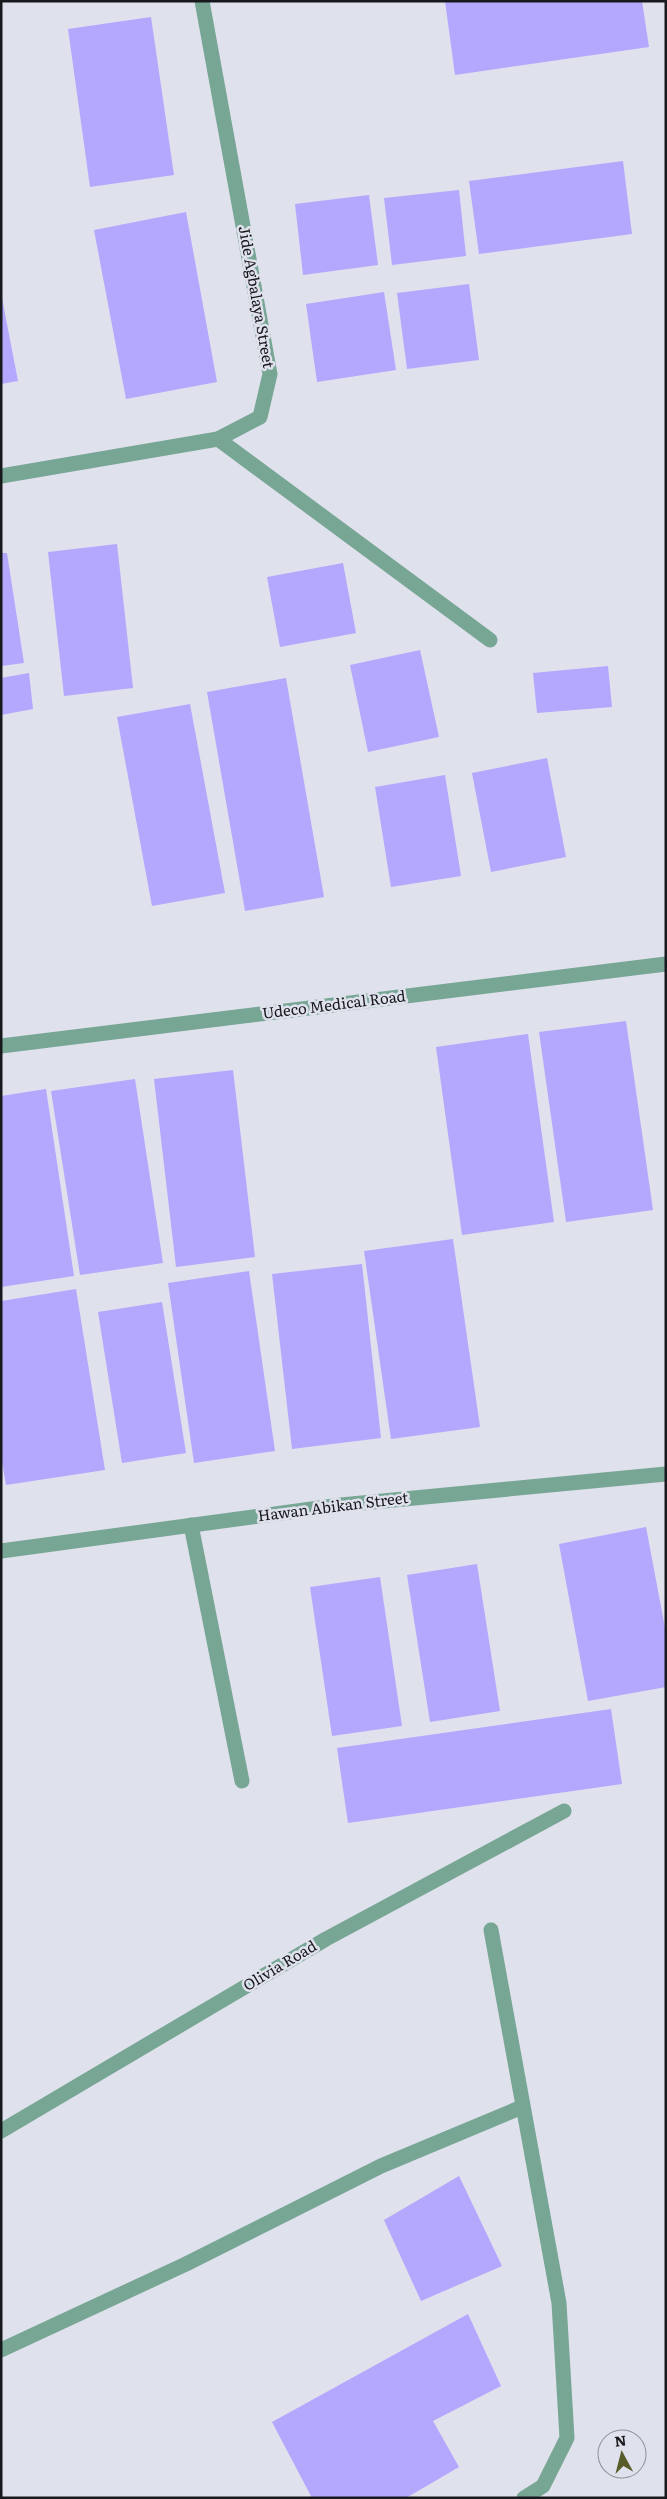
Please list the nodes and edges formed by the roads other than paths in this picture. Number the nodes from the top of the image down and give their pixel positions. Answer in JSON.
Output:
{"nodes":[{"id":1,"x":202,"y":1,"type":"edge"},
{"id":2,"x":218,"y":439,"type":"junction"},
{"id":3,"x":1,"y":476,"type":"edge"},
{"id":4,"x":490,"y":640,"type":"dead end"},
{"id":5,"x":666,"y":964,"type":"edge"},
{"id":6,"x":1,"y":1046,"type":"edge"},
{"id":7,"x":666,"y":1474,"type":"edge"},
{"id":8,"x":191,"y":1525,"type":"junction"},
{"id":9,"x":1,"y":1551,"type":"edge"},
{"id":10,"x":242,"y":1781,"type":"dead end"},
{"id":11,"x":564,"y":1811,"type":"dead end"},
{"id":12,"x":491,"y":1930,"type":"dead end"},
{"id":13,"x":522,"y":2107,"type":"junction"},
{"id":14,"x":1,"y":2131,"type":"edge"},
{"id":15,"x":1,"y":2350,"type":"edge"},
{"id":16,"x":524,"y":2498,"type":"edge"}],
"edges":[{"from":1,"to":2,"type":"street","name":"Jide Agbalaya Street"},
{"from":2,"to":3,"type":"street","name":"Jide Agbalaya Street"},
{"from":2,"to":4,"type":"street"},
{"from":5,"to":6,"type":"street","name":"Udeco Medical Road"},
{"from":7,"to":8,"type":"street","name":"Hawan Abikan Street"},
{"from":8,"to":9,"type":"street","name":"Hawan Abikan Street"},
{"from":8,"to":10,"type":"street"},
{"from":11,"to":14,"type":"street","name":"Olivia Road"},
{"from":12,"to":13,"type":"street"},
{"from":13,"to":15,"type":"street"},
{"from":13,"to":16,"type":"street"}]}
